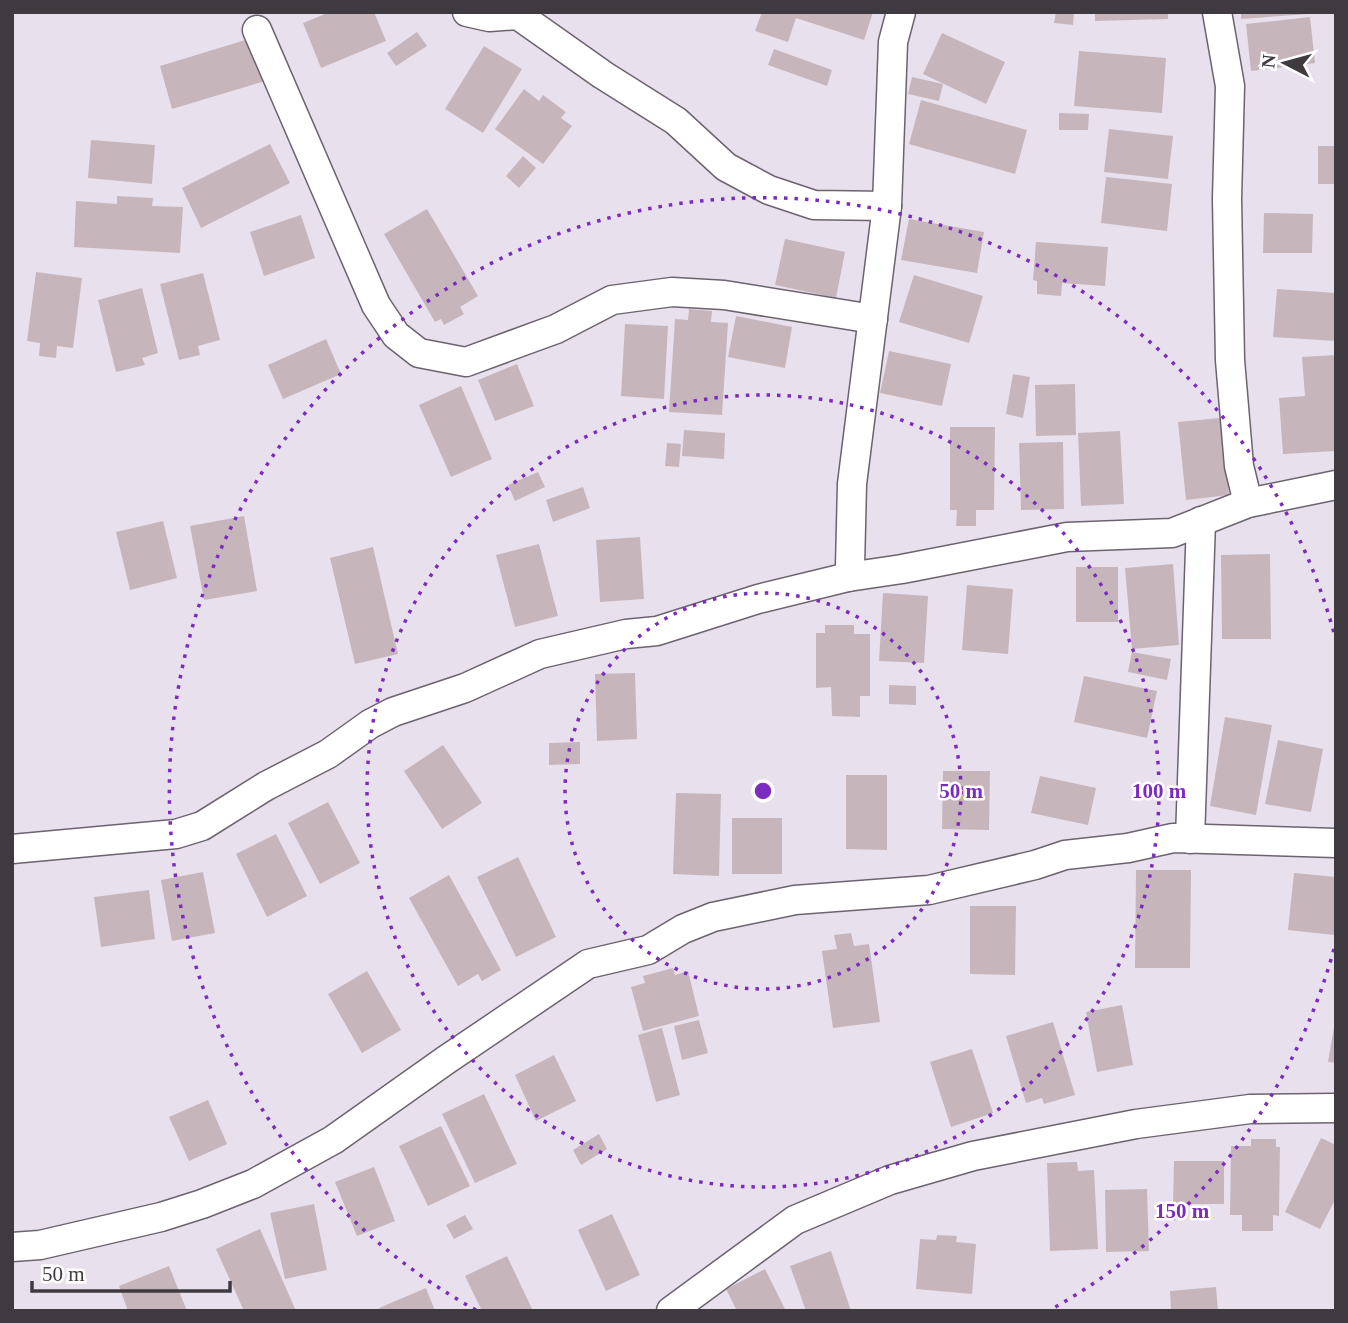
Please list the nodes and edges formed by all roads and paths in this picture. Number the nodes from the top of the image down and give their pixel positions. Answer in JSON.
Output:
{"nodes":[{"id":1,"x":467,"y":12,"type":"edge"},
{"id":2,"x":901,"y":12,"type":"edge"},
{"id":3,"x":1217,"y":12,"type":"edge"},
{"id":4,"x":257,"y":30,"type":"dead end"},
{"id":5,"x":887,"y":206,"type":"junction"},
{"id":6,"x":873,"y":320,"type":"junction"},
{"id":7,"x":1336,"y":485,"type":"edge"},
{"id":8,"x":1248,"y":503,"type":"junction"},
{"id":9,"x":1201,"y":521,"type":"junction"},
{"id":10,"x":848,"y":577,"type":"junction"},
{"id":11,"x":1190,"y":839,"type":"junction"},
{"id":12,"x":1336,"y":843,"type":"edge"},
{"id":13,"x":12,"y":849,"type":"edge"},
{"id":14,"x":1336,"y":1108,"type":"edge"},
{"id":15,"x":40,"y":1245,"type":"junction"},
{"id":16,"x":12,"y":1247,"type":"edge"},
{"id":17,"x":12,"y":1265,"type":"edge"},
{"id":18,"x":671,"y":1311,"type":"edge"}],
"edges":[{"from":1,"to":5,"type":"street"},
{"from":2,"to":5,"type":"street"},
{"from":3,"to":8,"type":"street"},
{"from":4,"to":6,"type":"street"},
{"from":5,"to":6,"type":"street"},
{"from":6,"to":10,"type":"street"},
{"from":7,"to":8,"type":"street"},
{"from":8,"to":9,"type":"street"},
{"from":9,"to":10,"type":"street"},
{"from":9,"to":11,"type":"street"},
{"from":10,"to":13,"type":"street"},
{"from":11,"to":12,"type":"street"},
{"from":11,"to":15,"type":"street"},
{"from":14,"to":18,"type":"street"},
{"from":15,"to":16,"type":"street"},
{"from":15,"to":17,"type":"street"}]}
